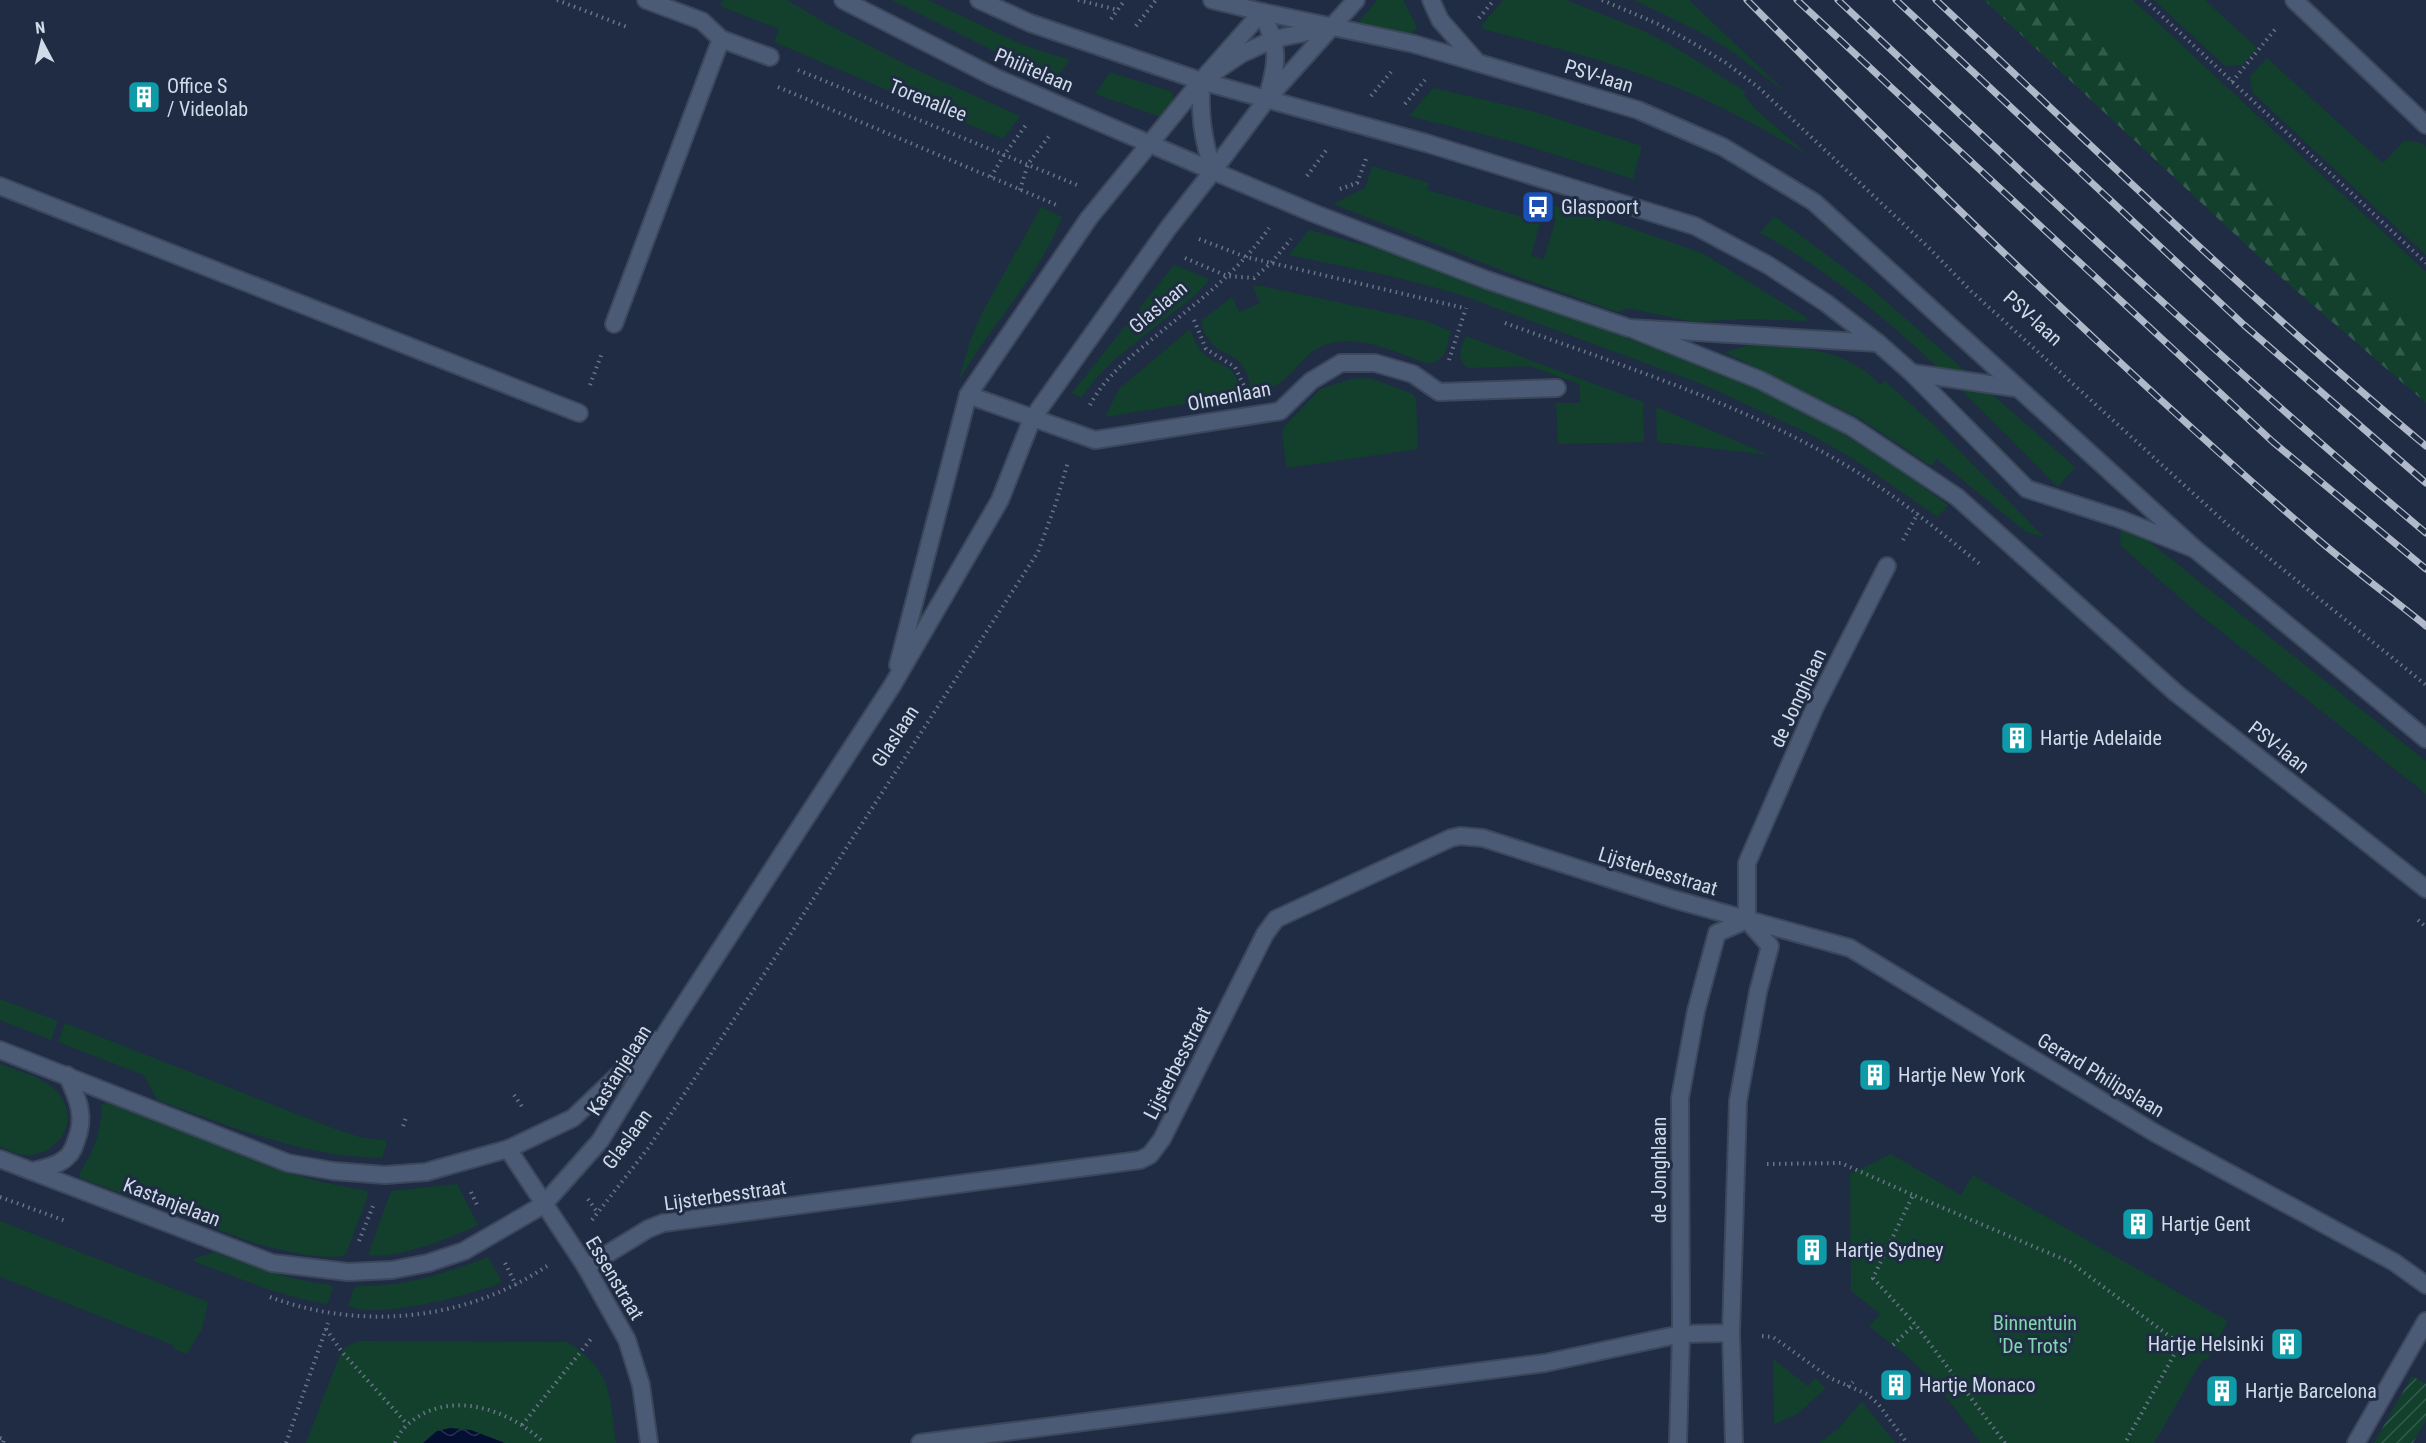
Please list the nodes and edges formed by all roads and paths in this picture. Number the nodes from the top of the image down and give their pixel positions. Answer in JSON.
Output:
{"nodes":[{"id":1,"x":646,"y":0,"type":"edge"},
{"id":2,"x":843,"y":0,"type":"edge"},
{"id":3,"x":978,"y":0,"type":"edge"},
{"id":4,"x":1078,"y":0,"type":"edge"},
{"id":5,"x":1212,"y":0,"type":"edge"},
{"id":6,"x":1356,"y":0,"type":"edge"},
{"id":7,"x":1431,"y":0,"type":"edge"},
{"id":8,"x":1602,"y":0,"type":"edge"},
{"id":9,"x":2145,"y":0,"type":"edge"},
{"id":10,"x":2297,"y":1,"type":"edge"},
{"id":11,"x":1268,"y":6,"type":"edge"},
{"id":12,"x":1118,"y":10,"type":"dead end"},
{"id":13,"x":1334,"y":27,"type":"junction"},
{"id":14,"x":721,"y":39,"type":"junction"},
{"id":15,"x":1274,"y":39,"type":"junction"},
{"id":16,"x":770,"y":57,"type":"dead end"},
{"id":17,"x":1478,"y":62,"type":"junction"},
{"id":18,"x":812,"y":76,"type":"dead end"},
{"id":19,"x":1201,"y":81,"type":"junction"},
{"id":20,"x":2232,"y":82,"type":"junction"},
{"id":21,"x":777,"y":87,"type":"dead end"},
{"id":22,"x":1267,"y":99,"type":"junction"},
{"id":23,"x":2426,"y":125,"type":"edge"},
{"id":24,"x":1150,"y":143,"type":"junction"},
{"id":25,"x":1213,"y":171,"type":"junction"},
{"id":26,"x":0,"y":186,"type":"edge"},
{"id":27,"x":2426,"y":263,"type":"edge"},
{"id":28,"x":1466,"y":308,"type":"junction"},
{"id":29,"x":1477,"y":312,"type":"dead end"},
{"id":30,"x":1194,"y":320,"type":"dead end"},
{"id":31,"x":1499,"y":321,"type":"dead end"},
{"id":32,"x":614,"y":324,"type":"joint"},
{"id":33,"x":1629,"y":327,"type":"junction"},
{"id":34,"x":1878,"y":343,"type":"junction"},
{"id":35,"x":1912,"y":373,"type":"junction"},
{"id":36,"x":1557,"y":388,"type":"dead end"},
{"id":37,"x":2016,"y":388,"type":"junction"},
{"id":38,"x":1438,"y":392,"type":"junction"},
{"id":39,"x":968,"y":395,"type":"junction"},
{"id":40,"x":579,"y":413,"type":"joint"},
{"id":41,"x":1248,"y":417,"type":"junction"},
{"id":42,"x":1032,"y":419,"type":"junction"},
{"id":43,"x":1076,"y":433,"type":"junction"},
{"id":44,"x":1918,"y":513,"type":"dead end"},
{"id":45,"x":2195,"y":549,"type":"junction"},
{"id":46,"x":1887,"y":566,"type":"dead end"},
{"id":47,"x":2426,"y":685,"type":"edge"},
{"id":48,"x":892,"y":686,"type":"junction"},
{"id":49,"x":2426,"y":739,"type":"edge"},
{"id":50,"x":2426,"y":889,"type":"edge"},
{"id":51,"x":1747,"y":920,"type":"junction"},
{"id":52,"x":671,"y":1025,"type":"junction"},
{"id":53,"x":0,"y":1050,"type":"edge"},
{"id":54,"x":67,"y":1075,"type":"junction"},
{"id":55,"x":407,"y":1115,"type":"dead end"},
{"id":56,"x":403,"y":1126,"type":"dead end"},
{"id":57,"x":508,"y":1149,"type":"junction"},
{"id":58,"x":0,"y":1159,"type":"edge"},
{"id":59,"x":1765,"y":1165,"type":"dead end"},
{"id":60,"x":33,"y":1171,"type":"junction"},
{"id":61,"x":1913,"y":1195,"type":"junction"},
{"id":62,"x":374,"y":1202,"type":"dead end"},
{"id":63,"x":543,"y":1205,"type":"junction"},
{"id":64,"x":571,"y":1245,"type":"junction"},
{"id":65,"x":357,"y":1247,"type":"dead end"},
{"id":66,"x":586,"y":1267,"type":"junction"},
{"id":67,"x":2426,"y":1285,"type":"edge"},
{"id":68,"x":2426,"y":1321,"type":"edge"},
{"id":69,"x":328,"y":1323,"type":"dead end"},
{"id":70,"x":1915,"y":1324,"type":"junction"},
{"id":71,"x":326,"y":1329,"type":"junction"},
{"id":72,"x":597,"y":1332,"type":"dead end"},
{"id":73,"x":1731,"y":1333,"type":"junction"},
{"id":74,"x":1681,"y":1334,"type":"junction"},
{"id":75,"x":1893,"y":1345,"type":"dead end"},
{"id":76,"x":1853,"y":1382,"type":"dead end"},
{"id":77,"x":1848,"y":1387,"type":"junction"},
{"id":78,"x":407,"y":1424,"type":"junction"},
{"id":79,"x":522,"y":1425,"type":"junction"},
{"id":80,"x":0,"y":1438,"type":"edge"},
{"id":81,"x":3,"y":1443,"type":"edge"},
{"id":82,"x":286,"y":1443,"type":"edge"},
{"id":83,"x":396,"y":1443,"type":"edge"},
{"id":84,"x":544,"y":1443,"type":"edge"},
{"id":85,"x":650,"y":1443,"type":"edge"},
{"id":86,"x":920,"y":1443,"type":"edge"},
{"id":87,"x":1678,"y":1443,"type":"edge"},
{"id":88,"x":1734,"y":1443,"type":"edge"},
{"id":89,"x":1907,"y":1443,"type":"edge"},
{"id":90,"x":2005,"y":1443,"type":"edge"},
{"id":91,"x":2125,"y":1443,"type":"edge"},
{"id":92,"x":2356,"y":1443,"type":"edge"}],
"edges":[{"from":1,"to":14,"type":"street"},
{"from":2,"to":24,"type":"street","name":"Philitelaan"},
{"from":3,"to":19,"type":"street"},
{"from":4,"to":12,"type":"path"},
{"from":5,"to":11,"type":"street"},
{"from":6,"to":13,"type":"street"},
{"from":7,"to":17,"type":"street"},
{"from":8,"to":47,"type":"path","name":"PSV-laan"},
{"from":9,"to":20,"type":"path"},
{"from":10,"to":20,"type":"path"},
{"from":10,"to":23,"type":"street"},
{"from":11,"to":13,"type":"street"},
{"from":11,"to":15,"type":"street","name":"Glaslaan"},
{"from":11,"to":19,"type":"street"},
{"from":13,"to":15,"type":"street","name":"Glaslaan"},
{"from":13,"to":17,"type":"street","name":"PSV-laan"},
{"from":13,"to":22,"type":"street","name":"Glaslaan"},
{"from":14,"to":16,"type":"street"},
{"from":14,"to":32,"type":"street"},
{"from":15,"to":19,"type":"street","name":"Glaslaan"},
{"from":15,"to":22,"type":"street","name":"Glaslaan"},
{"from":17,"to":37,"type":"street","name":"PSV-laan"},
{"from":18,"to":21,"type":"path","name":"Torenallee"},
{"from":19,"to":22,"type":"street"},
{"from":19,"to":24,"type":"street","name":"Glaslaan"},
{"from":19,"to":25,"type":"street"},
{"from":20,"to":27,"type":"path"},
{"from":22,"to":25,"type":"street","name":"Glaslaan"},
{"from":22,"to":34,"type":"street","name":"PSV-laan"},
{"from":24,"to":25,"type":"street","name":"Philitelaan"},
{"from":24,"to":39,"type":"street","name":"Glaslaan"},
{"from":25,"to":33,"type":"street","name":"PSV-laan"},
{"from":25,"to":42,"type":"street","name":"Glaslaan"},
{"from":26,"to":40,"type":"street"},
{"from":28,"to":29,"type":"path"},
{"from":28,"to":38,"type":"path"},
{"from":28,"to":43,"type":"path","name":"Glaslaan"},
{"from":30,"to":41,"type":"path"},
{"from":31,"to":44,"type":"path"},
{"from":32,"to":40,"type":"path"},
{"from":33,"to":34,"type":"street","name":"PSV-laan"},
{"from":33,"to":50,"type":"street","name":"PSV-laan"},
{"from":34,"to":35,"type":"street","name":"PSV-laan"},
{"from":35,"to":37,"type":"street"},
{"from":35,"to":45,"type":"street","name":"PSV-laan"},
{"from":36,"to":38,"type":"street"},
{"from":37,"to":45,"type":"street","name":"PSV-laan"},
{"from":38,"to":41,"type":"street","name":"Olmenlaan"},
{"from":39,"to":42,"type":"street","name":"Olmenlaan"},
{"from":39,"to":48,"type":"street","name":"Glaslaan"},
{"from":41,"to":43,"type":"street","name":"Olmenlaan"},
{"from":42,"to":43,"type":"street","name":"Olmenlaan"},
{"from":42,"to":48,"type":"street","name":"Glaslaan"},
{"from":43,"to":64,"type":"path","name":"Glaslaan"},
{"from":45,"to":49,"type":"street","name":"PSV-laan"},
{"from":46,"to":51,"type":"street","name":"de Jonghlaan"},
{"from":48,"to":52,"type":"street","name":"Glaslaan"},
{"from":51,"to":66,"type":"street","name":"Lijsterbesstraat"},
{"from":51,"to":67,"type":"street","name":"Gerard Philipslaan"},
{"from":51,"to":73,"type":"street"},
{"from":51,"to":74,"type":"street","name":"de Jonghlaan"},
{"from":52,"to":57,"type":"street","name":"Kastanjelaan"},
{"from":52,"to":63,"type":"street","name":"Kastanjelaan"},
{"from":53,"to":54,"type":"street","name":"Kastanjelaan"},
{"from":54,"to":57,"type":"street","name":"Kastanjelaan"},
{"from":54,"to":60,"type":"street"},
{"from":55,"to":56,"type":"path"},
{"from":57,"to":63,"type":"street","name":"Essenstraat"},
{"from":58,"to":60,"type":"street","name":"Kastanjelaan"},
{"from":59,"to":61,"type":"path"},
{"from":60,"to":63,"type":"street","name":"Kastanjelaan"},
{"from":61,"to":70,"type":"path"},
{"from":61,"to":91,"type":"path"},
{"from":62,"to":65,"type":"path"},
{"from":63,"to":64,"type":"street","name":"Essenstraat"},
{"from":64,"to":66,"type":"street","name":"Essenstraat"},
{"from":66,"to":85,"type":"street","name":"Essenstraat"},
{"from":68,"to":92,"type":"street"},
{"from":69,"to":71,"type":"path"},
{"from":70,"to":75,"type":"path"},
{"from":70,"to":90,"type":"path"},
{"from":71,"to":78,"type":"path"},
{"from":71,"to":82,"type":"path"},
{"from":72,"to":79,"type":"path"},
{"from":73,"to":74,"type":"street"},
{"from":73,"to":77,"type":"path"},
{"from":73,"to":88,"type":"street"},
{"from":74,"to":86,"type":"street"},
{"from":74,"to":87,"type":"street","name":"de Jonghlaan"},
{"from":76,"to":77,"type":"path"},
{"from":77,"to":89,"type":"path"},
{"from":78,"to":79,"type":"path"},
{"from":78,"to":83,"type":"path"},
{"from":79,"to":84,"type":"path"},
{"from":80,"to":81,"type":"path"}]}
